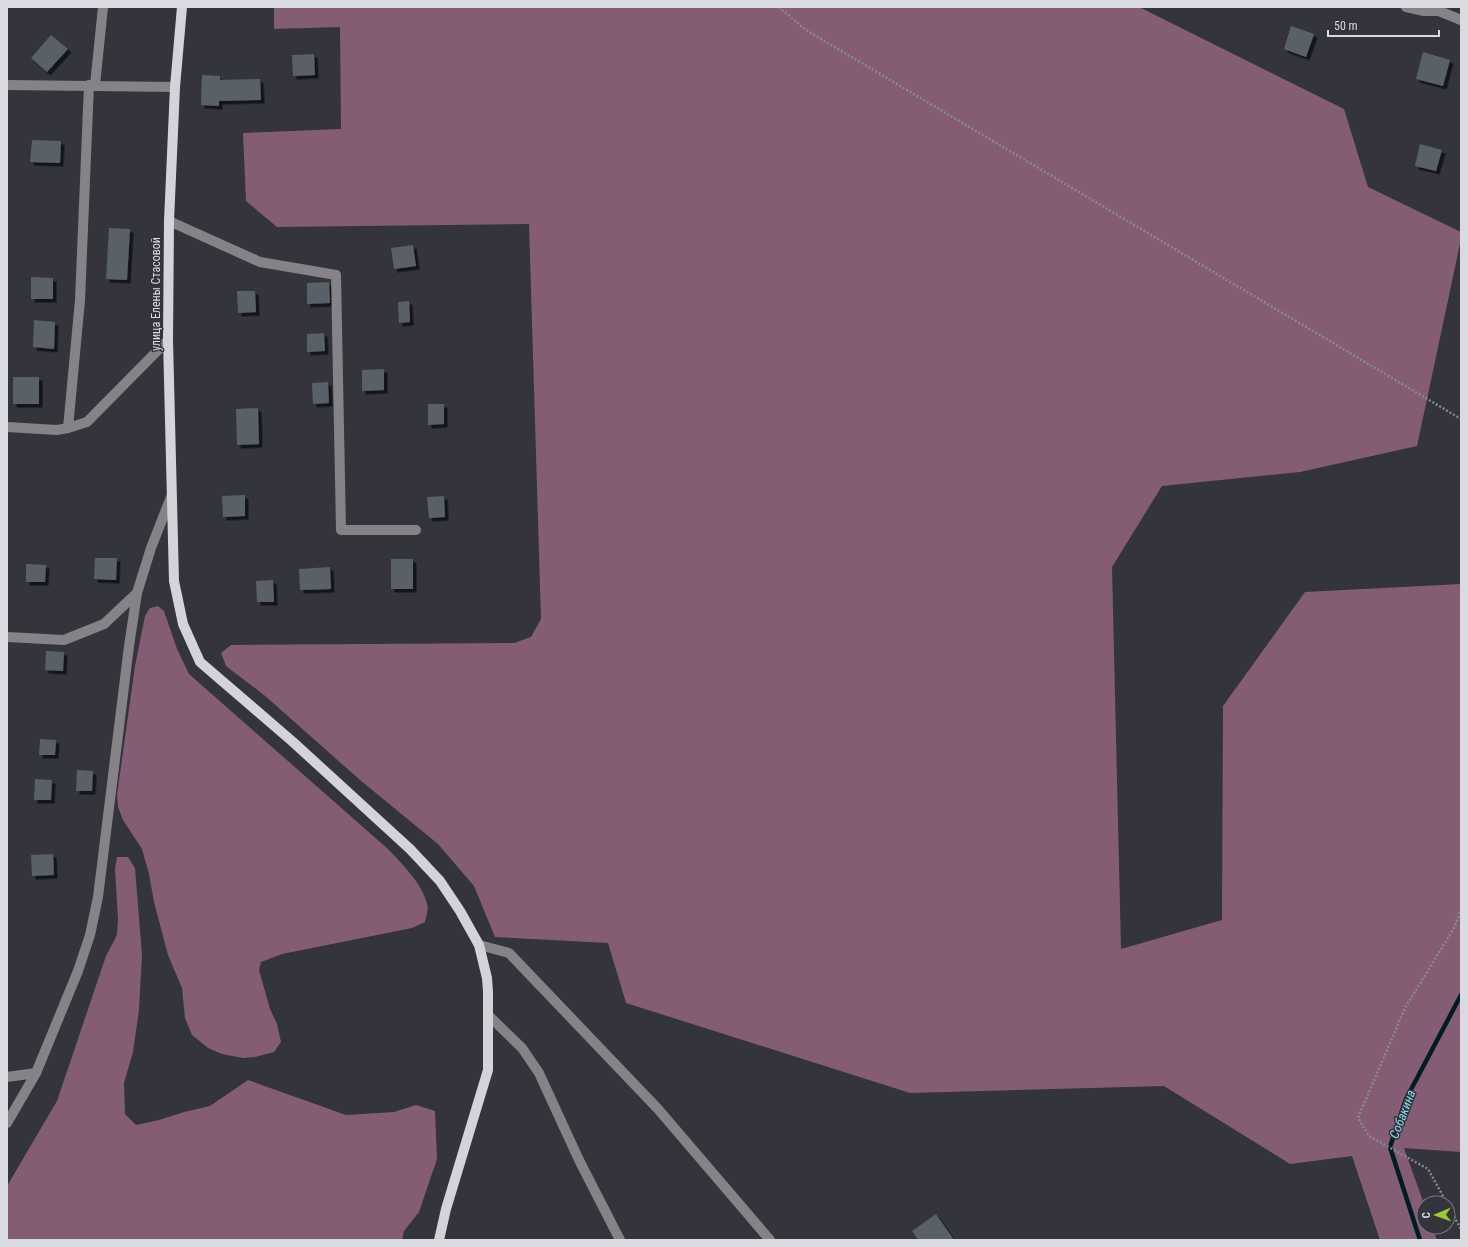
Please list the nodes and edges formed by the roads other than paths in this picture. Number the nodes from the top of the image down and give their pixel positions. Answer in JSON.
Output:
{"nodes":[{"id":1,"x":103,"y":7,"type":"edge"},
{"id":2,"x":182,"y":7,"type":"edge"},
{"id":3,"x":1406,"y":7,"type":"edge"},
{"id":4,"x":1440,"y":9,"type":"edge"},
{"id":5,"x":1461,"y":20,"type":"edge"},
{"id":6,"x":7,"y":85,"type":"edge"},
{"id":7,"x":92,"y":85,"type":"junction"},
{"id":8,"x":175,"y":87,"type":"junction"},
{"id":9,"x":169,"y":221,"type":"junction"},
{"id":10,"x":168,"y":340,"type":"junction"},
{"id":11,"x":7,"y":427,"type":"edge"},
{"id":12,"x":68,"y":428,"type":"junction"},
{"id":13,"x":171,"y":497,"type":"junction"},
{"id":14,"x":416,"y":530,"type":"dead end"},
{"id":15,"x":138,"y":593,"type":"junction"},
{"id":16,"x":7,"y":636,"type":"edge"},
{"id":17,"x":479,"y":945,"type":"junction"},
{"id":18,"x":489,"y":1016,"type":"junction"},
{"id":19,"x":36,"y":1073,"type":"junction"},
{"id":20,"x":7,"y":1077,"type":"edge"},
{"id":21,"x":7,"y":1123,"type":"edge"},
{"id":22,"x":439,"y":1240,"type":"edge"},
{"id":23,"x":620,"y":1240,"type":"edge"},
{"id":24,"x":770,"y":1240,"type":"edge"}],
"edges":[{"from":1,"to":7,"type":"street"},
{"from":2,"to":8,"type":"main road","name":"улица Елены Стасовой"},
{"from":3,"to":4,"type":"street"},
{"from":4,"to":5,"type":"street"},
{"from":6,"to":7,"type":"street"},
{"from":7,"to":8,"type":"street"},
{"from":7,"to":12,"type":"street"},
{"from":8,"to":9,"type":"main road","name":"улица Елены Стасовой"},
{"from":9,"to":10,"type":"main road","name":"улица Елены Стасовой"},
{"from":9,"to":14,"type":"street"},
{"from":10,"to":12,"type":"street"},
{"from":10,"to":13,"type":"main road","name":"улица Елены Стасовой"},
{"from":11,"to":12,"type":"street"},
{"from":13,"to":15,"type":"street"},
{"from":13,"to":17,"type":"main road","name":"улица Елены Стасовой"},
{"from":15,"to":16,"type":"street"},
{"from":15,"to":19,"type":"street"},
{"from":17,"to":18,"type":"main road","name":"улица Елены Стасовой"},
{"from":17,"to":24,"type":"street"},
{"from":18,"to":22,"type":"main road","name":"улица Елены Стасовой"},
{"from":18,"to":23,"type":"street"},
{"from":19,"to":20,"type":"street"},
{"from":19,"to":21,"type":"street"}]}
